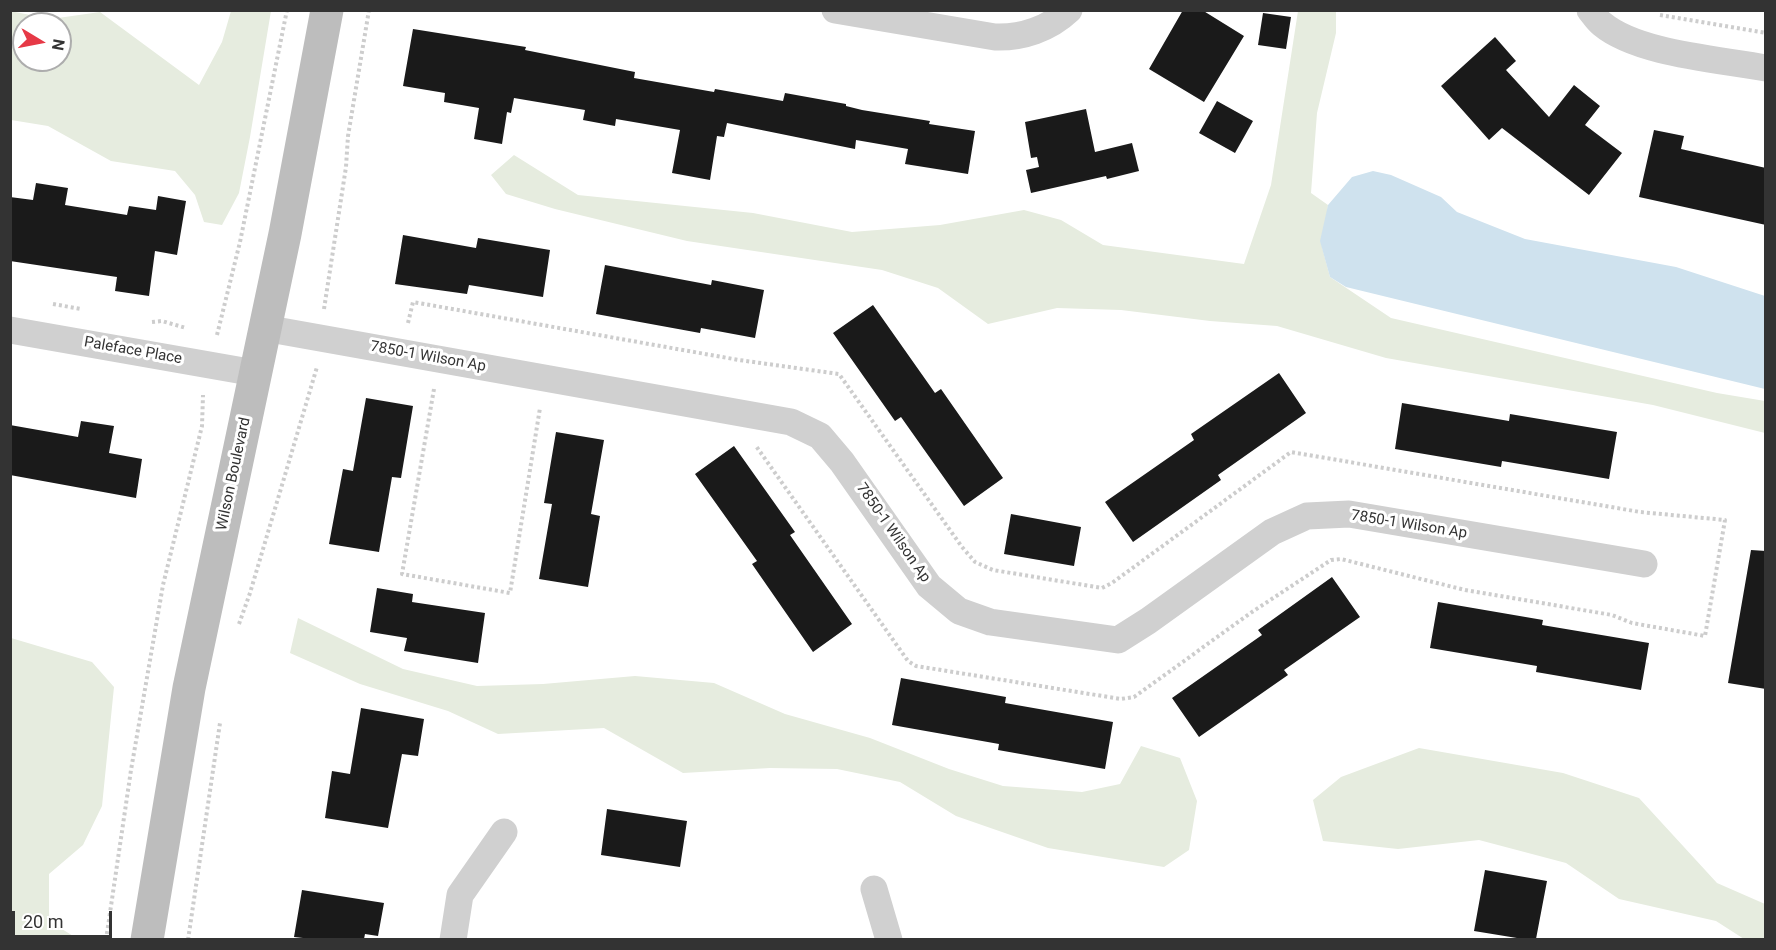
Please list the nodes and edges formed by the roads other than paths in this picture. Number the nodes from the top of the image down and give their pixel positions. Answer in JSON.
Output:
{"nodes":[{"id":1,"x":327,"y":10,"type":"edge"},
{"id":2,"x":835,"y":10,"type":"edge"},
{"id":3,"x":1068,"y":12,"type":"edge"},
{"id":4,"x":1596,"y":17,"type":"edge"},
{"id":5,"x":1766,"y":68,"type":"edge"},
{"id":6,"x":264,"y":328,"type":"junction"},
{"id":7,"x":10,"y":330,"type":"edge"},
{"id":8,"x":255,"y":373,"type":"junction"},
{"id":9,"x":1644,"y":564,"type":"dead end"},
{"id":10,"x":504,"y":832,"type":"dead end"},
{"id":11,"x":874,"y":889,"type":"dead end"},
{"id":12,"x":147,"y":939,"type":"edge"},
{"id":13,"x":453,"y":939,"type":"edge"},
{"id":14,"x":888,"y":939,"type":"edge"}],
"edges":[{"from":1,"to":6,"type":"main road","name":"Wilson Boulevard"},
{"from":2,"to":3,"type":"street"},
{"from":4,"to":5,"type":"street"},
{"from":6,"to":8,"type":"main road","name":"Wilson Boulevard"},
{"from":6,"to":9,"type":"street","name":"7850-1 Wilson Ap"},
{"from":7,"to":8,"type":"street","name":"Paleface Place"},
{"from":8,"to":12,"type":"main road","name":"Wilson Boulevard"},
{"from":10,"to":13,"type":"street"},
{"from":11,"to":14,"type":"street"}]}
